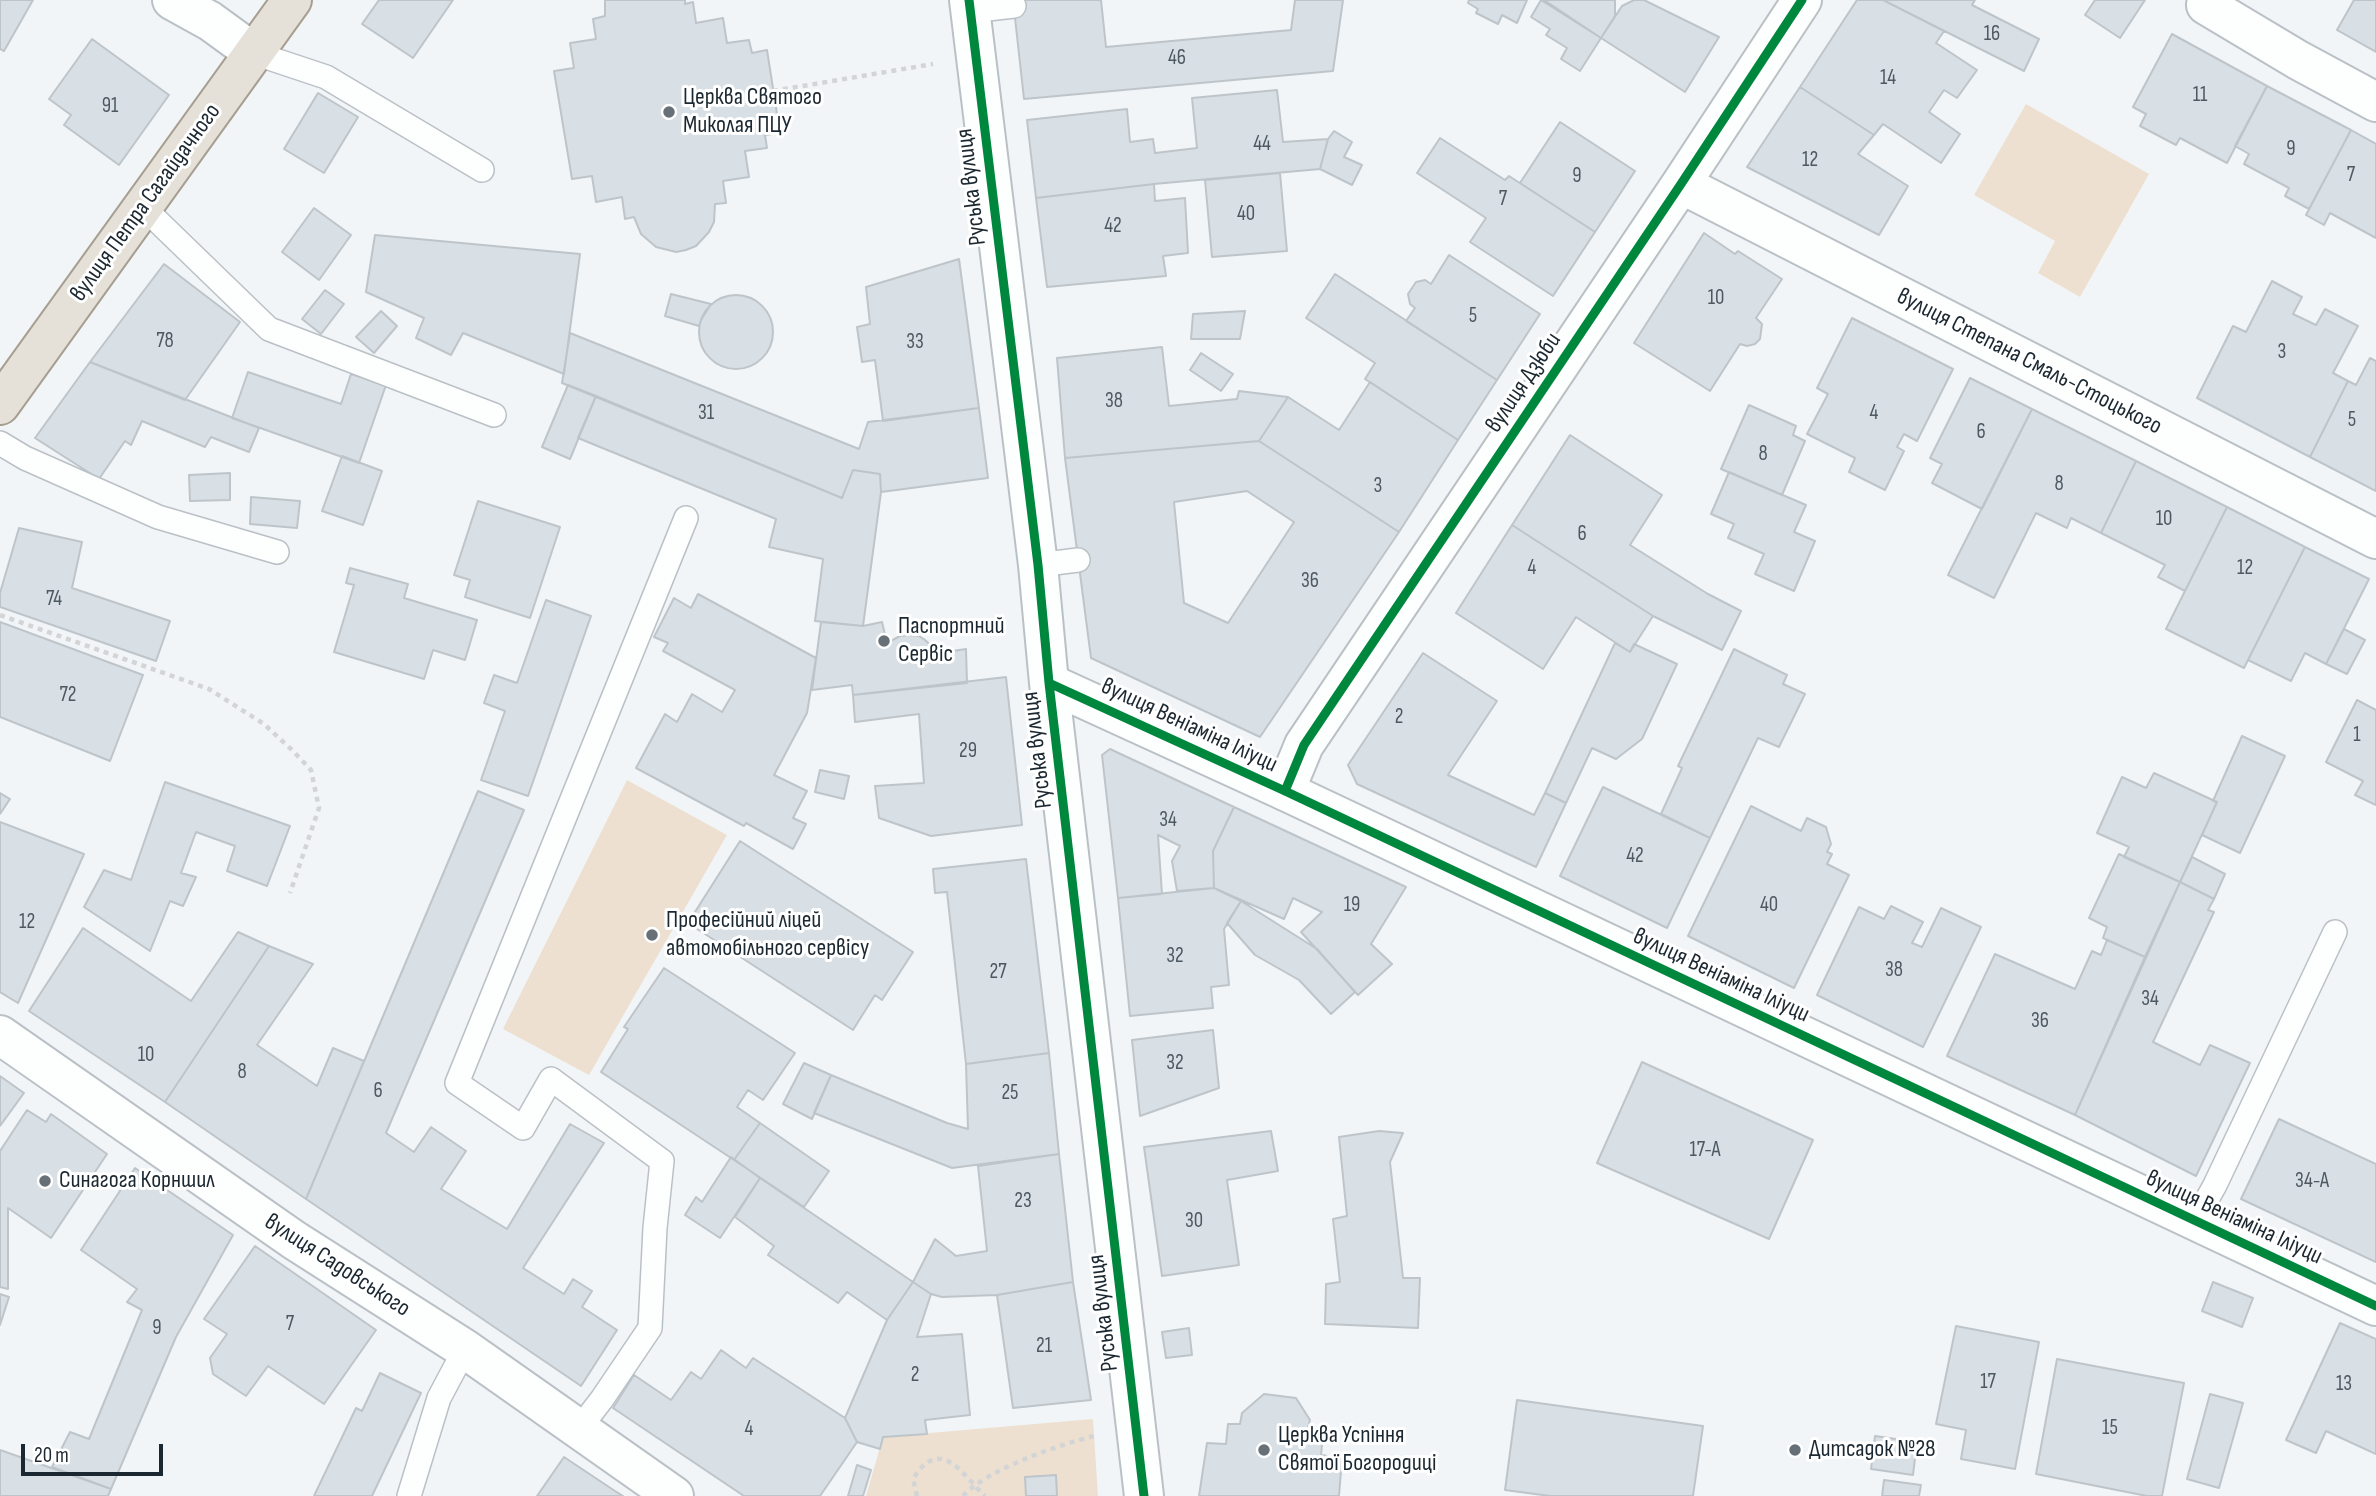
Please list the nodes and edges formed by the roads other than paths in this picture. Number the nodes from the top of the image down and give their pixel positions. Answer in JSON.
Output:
{"nodes":[{"id":1,"x":172,"y":0,"type":"edge"},
{"id":2,"x":292,"y":0,"type":"edge"},
{"id":3,"x":1802,"y":0,"type":"edge"},
{"id":4,"x":970,"y":5,"type":"edge"},
{"id":5,"x":2206,"y":5,"type":"dead end"},
{"id":6,"x":1014,"y":6,"type":"dead end"},
{"id":7,"x":254,"y":53,"type":"junction"},
{"id":8,"x":2376,"y":102,"type":"edge"},
{"id":9,"x":482,"y":170,"type":"dead end"},
{"id":10,"x":1681,"y":184,"type":"junction"},
{"id":11,"x":144,"y":207,"type":"junction"},
{"id":12,"x":0,"y":405,"type":"edge"},
{"id":13,"x":494,"y":415,"type":"dead end"},
{"id":14,"x":0,"y":443,"type":"edge"},
{"id":15,"x":686,"y":519,"type":"dead end"},
{"id":16,"x":2376,"y":539,"type":"edge"},
{"id":17,"x":277,"y":552,"type":"dead end"},
{"id":18,"x":1078,"y":560,"type":"dead end"},
{"id":19,"x":1038,"y":565,"type":"junction"},
{"id":20,"x":1049,"y":683,"type":"junction"},
{"id":21,"x":1285,"y":791,"type":"junction"},
{"id":22,"x":2335,"y":932,"type":"dead end"},
{"id":23,"x":0,"y":1035,"type":"edge"},
{"id":24,"x":2194,"y":1221,"type":"junction"},
{"id":25,"x":2376,"y":1306,"type":"edge"},
{"id":26,"x":465,"y":1349,"type":"junction"},
{"id":27,"x":579,"y":1429,"type":"junction"},
{"id":28,"x":410,"y":1496,"type":"edge"},
{"id":29,"x":674,"y":1496,"type":"edge"},
{"id":30,"x":1144,"y":1496,"type":"edge"}],
"edges":[{"from":1,"to":7,"type":"street"},
{"from":2,"to":7,"type":"main road","name":"вулиця Петра Сагайдачного"},
{"from":3,"to":10,"type":"street","name":"вулиця Дзюби"},
{"from":4,"to":6,"type":"lane"},
{"from":4,"to":19,"type":"street","name":"Руська вулиця"},
{"from":5,"to":8,"type":"street"},
{"from":7,"to":9,"type":"lane"},
{"from":7,"to":11,"type":"main road","name":"вулиця Петра Сагайдачного"},
{"from":10,"to":16,"type":"street","name":"вулиця Степана Смаль-Стоцького"},
{"from":10,"to":21,"type":"street","name":"вулиця Дзюби"},
{"from":11,"to":12,"type":"main road","name":"вулиця Петра Сагайдачного"},
{"from":11,"to":13,"type":"lane"},
{"from":14,"to":17,"type":"lane"},
{"from":15,"to":27,"type":"lane"},
{"from":18,"to":19,"type":"lane"},
{"from":19,"to":20,"type":"street","name":"Руська вулиця"},
{"from":20,"to":21,"type":"street","name":"вулиця Веніаміна Іліуци"},
{"from":20,"to":30,"type":"street","name":"Руська вулиця"},
{"from":21,"to":24,"type":"street","name":"вулиця Веніаміна Іліуци"},
{"from":22,"to":24,"type":"lane"},
{"from":23,"to":26,"type":"street","name":"вулиця Садовського"},
{"from":24,"to":25,"type":"street","name":"вулиця Веніаміна Іліуци"},
{"from":26,"to":27,"type":"street","name":"вулиця Садовського"},
{"from":26,"to":28,"type":"lane"},
{"from":27,"to":29,"type":"street","name":"вулиця Садовського"}]}
